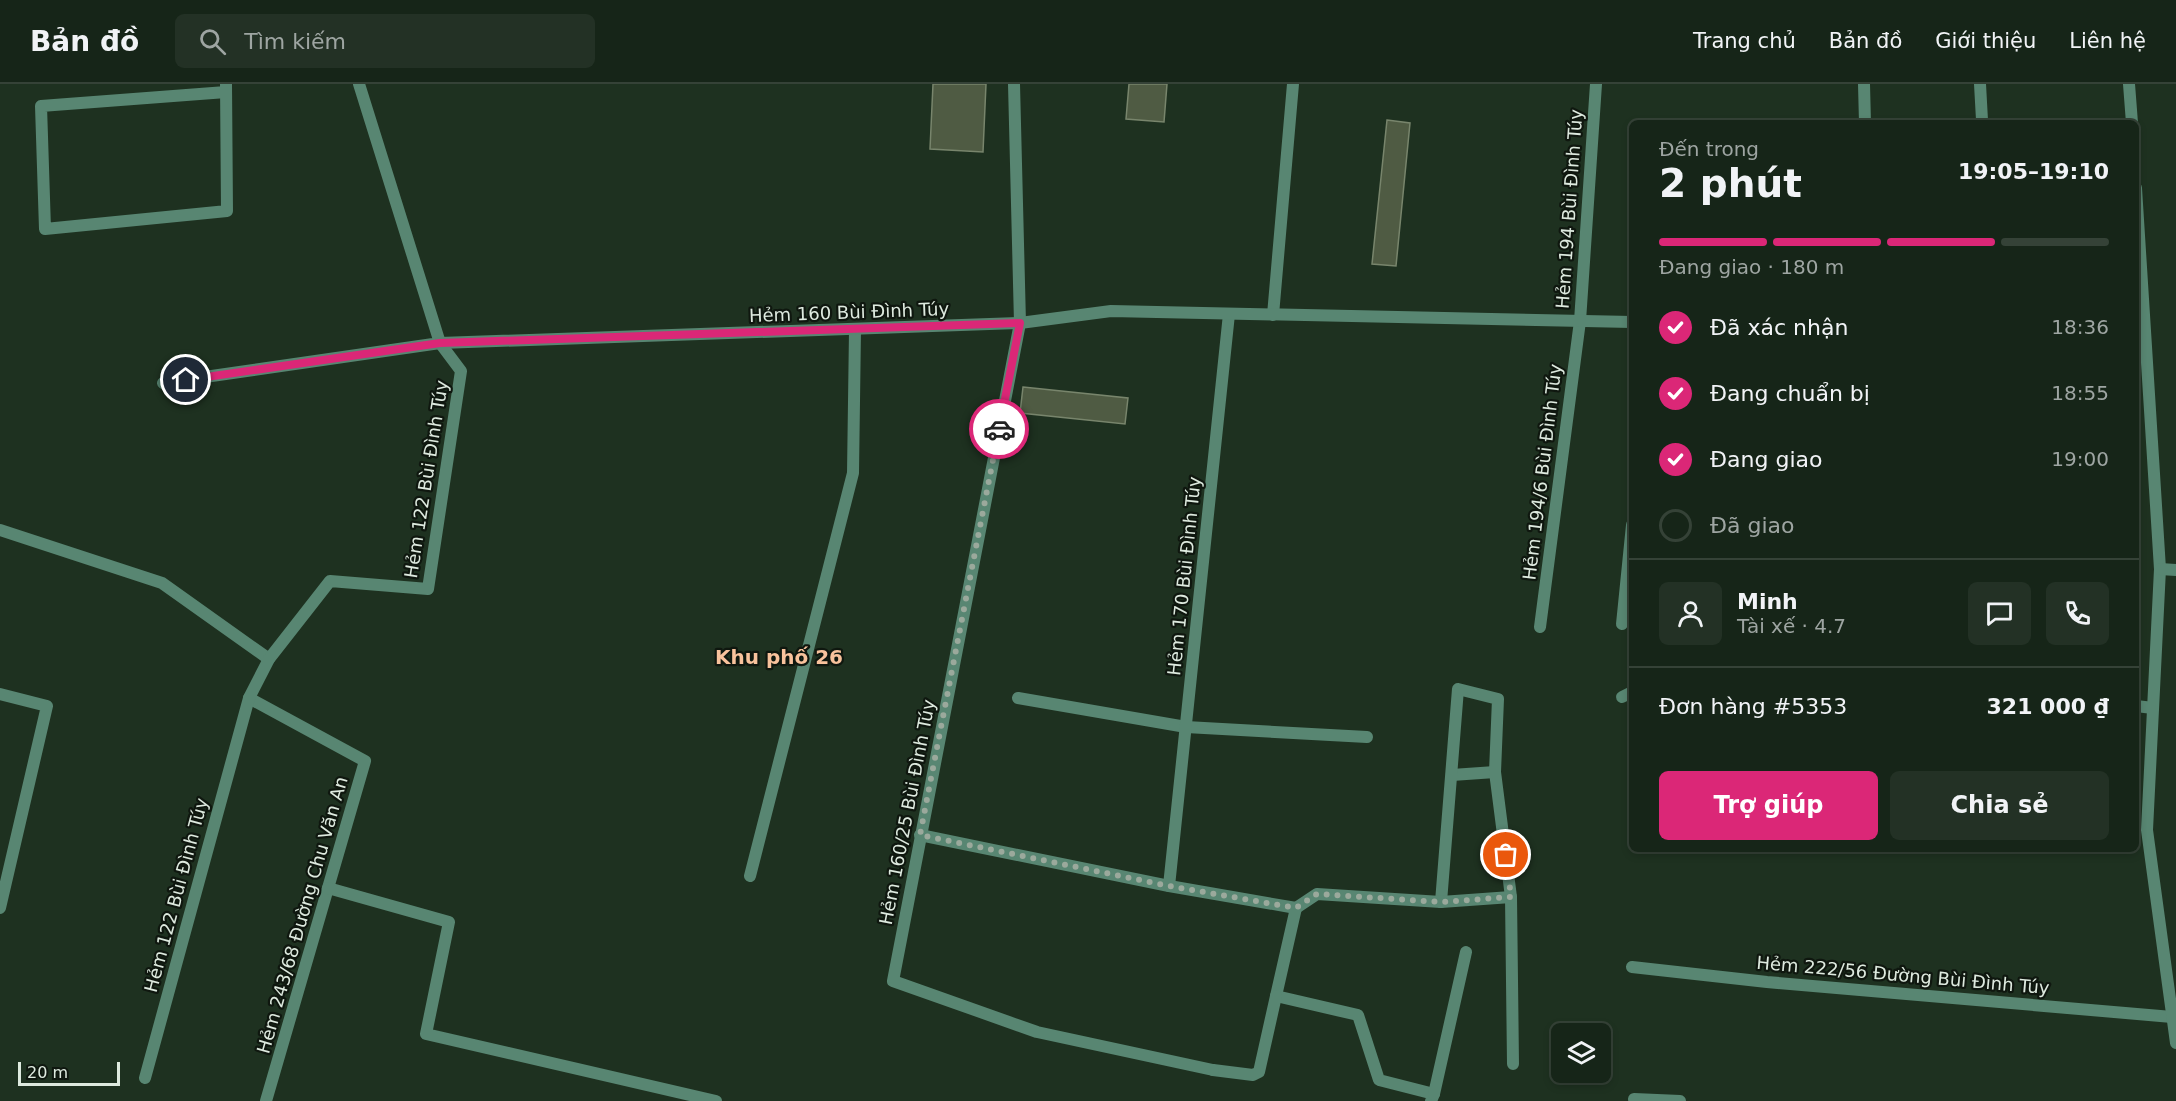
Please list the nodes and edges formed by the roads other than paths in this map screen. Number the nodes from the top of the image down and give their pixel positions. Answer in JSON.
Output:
{"nodes":[{"id":1,"x":359,"y":84,"type":"edge"},
{"id":2,"x":1014,"y":84,"type":"edge"},
{"id":3,"x":1293,"y":84,"type":"edge"},
{"id":4,"x":1596,"y":84,"type":"edge"},
{"id":5,"x":1864,"y":84,"type":"edge"},
{"id":6,"x":1980,"y":84,"type":"edge"},
{"id":7,"x":2129,"y":84,"type":"edge"},
{"id":8,"x":226,"y":88,"type":"edge"},
{"id":9,"x":1864,"y":120,"type":"edge"},
{"id":10,"x":1982,"y":120,"type":"dead end"},
{"id":11,"x":2132,"y":120,"type":"edge"},
{"id":12,"x":2139,"y":280,"type":"edge"},
{"id":13,"x":2140,"y":311,"type":"edge"},
{"id":14,"x":1229,"y":314,"type":"junction"},
{"id":15,"x":1273,"y":315,"type":"junction"},
{"id":16,"x":1580,"y":321,"type":"junction"},
{"id":17,"x":1629,"y":322,"type":"edge"},
{"id":18,"x":1020,"y":323,"type":"junction"},
{"id":19,"x":855,"y":330,"type":"junction"},
{"id":20,"x":440,"y":343,"type":"junction"},
{"id":21,"x":163,"y":383,"type":"dead end"},
{"id":22,"x":0,"y":530,"type":"edge"},
{"id":23,"x":1629,"y":555,"type":"edge"},
{"id":24,"x":2160,"y":569,"type":"junction"},
{"id":25,"x":2176,"y":570,"type":"edge"},
{"id":26,"x":1622,"y":624,"type":"dead end"},
{"id":27,"x":1540,"y":627,"type":"dead end"},
{"id":28,"x":269,"y":659,"type":"junction"},
{"id":29,"x":0,"y":694,"type":"edge"},
{"id":30,"x":249,"y":698,"type":"junction"},
{"id":31,"x":1018,"y":698,"type":"dead end"},
{"id":32,"x":2139,"y":706,"type":"edge"},
{"id":33,"x":2153,"y":708,"type":"junction"},
{"id":34,"x":1186,"y":727,"type":"junction"},
{"id":35,"x":1367,"y":737,"type":"dead end"},
{"id":36,"x":1495,"y":772,"type":"junction"},
{"id":37,"x":1452,"y":775,"type":"junction"},
{"id":38,"x":920,"y":835,"type":"junction"},
{"id":39,"x":750,"y":876,"type":"dead end"},
{"id":40,"x":1169,"y":886,"type":"junction"},
{"id":41,"x":328,"y":888,"type":"junction"},
{"id":42,"x":1511,"y":897,"type":"junction"},
{"id":43,"x":1441,"y":902,"type":"junction"},
{"id":44,"x":0,"y":908,"type":"edge"},
{"id":45,"x":1296,"y":908,"type":"junction"},
{"id":46,"x":1466,"y":951,"type":"dead end"},
{"id":47,"x":1632,"y":967,"type":"dead end"},
{"id":48,"x":1276,"y":996,"type":"junction"},
{"id":49,"x":2172,"y":1017,"type":"junction"},
{"id":50,"x":2176,"y":1043,"type":"edge"},
{"id":51,"x":1513,"y":1064,"type":"dead end"},
{"id":52,"x":145,"y":1078,"type":"dead end"},
{"id":53,"x":1432,"y":1097,"type":"edge"},
{"id":54,"x":1634,"y":1099,"type":"dead end"},
{"id":55,"x":266,"y":1101,"type":"edge"},
{"id":56,"x":716,"y":1101,"type":"edge"},
{"id":57,"x":1680,"y":1101,"type":"edge"}],
"edges":[{"from":1,"to":20,"type":"street","name":"Hẻm 122 Bùi Đình Túy"},
{"from":2,"to":18,"type":"street"},
{"from":3,"to":15,"type":"street"},
{"from":4,"to":16,"type":"street","name":"Hẻm 194 Bùi Đình Túy"},
{"from":5,"to":9,"type":"street"},
{"from":6,"to":10,"type":"street"},
{"from":7,"to":11,"type":"street"},
{"from":8,"to":8,"type":"street"},
{"from":12,"to":13,"type":"street"},
{"from":13,"to":24,"type":"street"},
{"from":14,"to":15,"type":"street"},
{"from":14,"to":18,"type":"street","name":"Hẻm 160 Bùi Đình Túy"},
{"from":14,"to":34,"type":"street","name":"Hẻm 170 Bùi Đình Túy"},
{"from":15,"to":16,"type":"street"},
{"from":16,"to":17,"type":"street","name":"Hẻm 194 Bùi Đình Túy"},
{"from":16,"to":27,"type":"street","name":"Hẻm 194/6 Bùi Đình Túy"},
{"from":18,"to":19,"type":"street","name":"Hẻm 160 Bùi Đình Túy"},
{"from":18,"to":38,"type":"street","name":"Hẻm 160/25 Bùi Đình Túy"},
{"from":19,"to":20,"type":"street","name":"Hẻm 160 Bùi Đình Túy"},
{"from":19,"to":39,"type":"street"},
{"from":20,"to":21,"type":"street","name":"Hẻm 160 Bùi Đình Túy"},
{"from":20,"to":28,"type":"street","name":"Hẻm 122 Bùi Đình Túy"},
{"from":22,"to":28,"type":"street"},
{"from":23,"to":26,"type":"street"},
{"from":24,"to":25,"type":"street"},
{"from":24,"to":33,"type":"street"},
{"from":28,"to":30,"type":"street","name":"Hẻm 122 Bùi Đình Túy"},
{"from":29,"to":44,"type":"street"},
{"from":30,"to":41,"type":"street","name":"Hẻm 243/68 Đường Chu Văn An"},
{"from":30,"to":52,"type":"street","name":"Hẻm 122 Bùi Đình Túy"},
{"from":31,"to":34,"type":"street"},
{"from":32,"to":33,"type":"street"},
{"from":33,"to":49,"type":"street"},
{"from":34,"to":35,"type":"street"},
{"from":34,"to":40,"type":"street","name":"Hẻm 170 Bùi Đình Túy"},
{"from":36,"to":37,"type":"street"},
{"from":36,"to":37,"type":"street"},
{"from":36,"to":42,"type":"street"},
{"from":37,"to":43,"type":"street"},
{"from":38,"to":40,"type":"street"},
{"from":38,"to":48,"type":"street","name":"Hẻm 160/25 Bùi Đình Túy"},
{"from":40,"to":45,"type":"street"},
{"from":41,"to":55,"type":"street","name":"Hẻm 243/68 Đường Chu Văn An"},
{"from":41,"to":56,"type":"street"},
{"from":42,"to":43,"type":"street"},
{"from":42,"to":51,"type":"street"},
{"from":43,"to":45,"type":"street"},
{"from":45,"to":48,"type":"street"},
{"from":46,"to":53,"type":"street"},
{"from":47,"to":49,"type":"street","name":"Hẻm 222/56 Đường Bùi Đình Túy"},
{"from":48,"to":53,"type":"street"},
{"from":49,"to":50,"type":"street"},
{"from":54,"to":57,"type":"street"}]}
